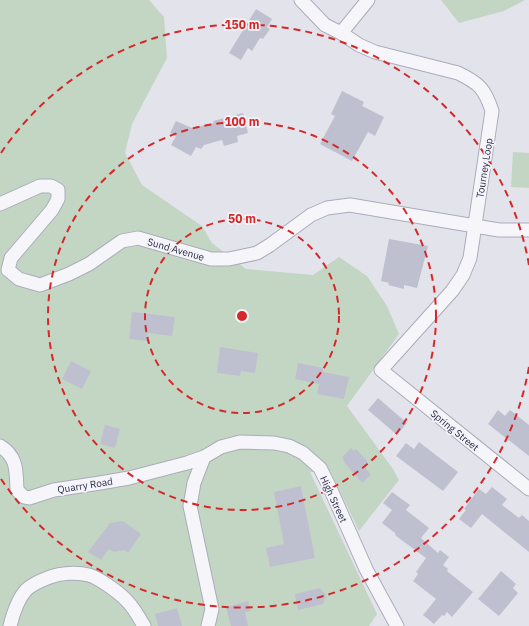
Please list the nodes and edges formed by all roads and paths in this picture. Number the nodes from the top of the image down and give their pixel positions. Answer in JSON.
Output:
{"nodes":[{"id":1,"x":301,"y":0,"type":"edge"},
{"id":2,"x":368,"y":0,"type":"edge"},
{"id":3,"x":341,"y":33,"type":"junction"},
{"id":4,"x":0,"y":204,"type":"edge"},
{"id":5,"x":475,"y":226,"type":"junction"},
{"id":6,"x":529,"y":230,"type":"edge"},
{"id":7,"x":381,"y":370,"type":"joint"},
{"id":8,"x":0,"y":446,"type":"edge"},
{"id":9,"x":204,"y":457,"type":"junction"},
{"id":10,"x":529,"y":489,"type":"edge"},
{"id":11,"x":10,"y":626,"type":"edge"},
{"id":12,"x":144,"y":626,"type":"edge"},
{"id":13,"x":208,"y":626,"type":"edge"},
{"id":14,"x":397,"y":626,"type":"edge"}],
"edges":[{"from":1,"to":3,"type":"street","name":"Tourney Loop"},
{"from":2,"to":3,"type":"street"},
{"from":3,"to":5,"type":"street","name":"Tourney Loop"},
{"from":4,"to":5,"type":"street","name":"Sund Avenue"},
{"from":5,"to":6,"type":"street","name":"Sund Avenue"},
{"from":5,"to":7,"type":"street","name":"Tourney Loop"},
{"from":7,"to":10,"type":"street","name":"Spring Street"},
{"from":8,"to":9,"type":"street","name":"Quarry Road"},
{"from":9,"to":13,"type":"street"},
{"from":9,"to":14,"type":"street","name":"High Street"},
{"from":11,"to":12,"type":"street"}]}
